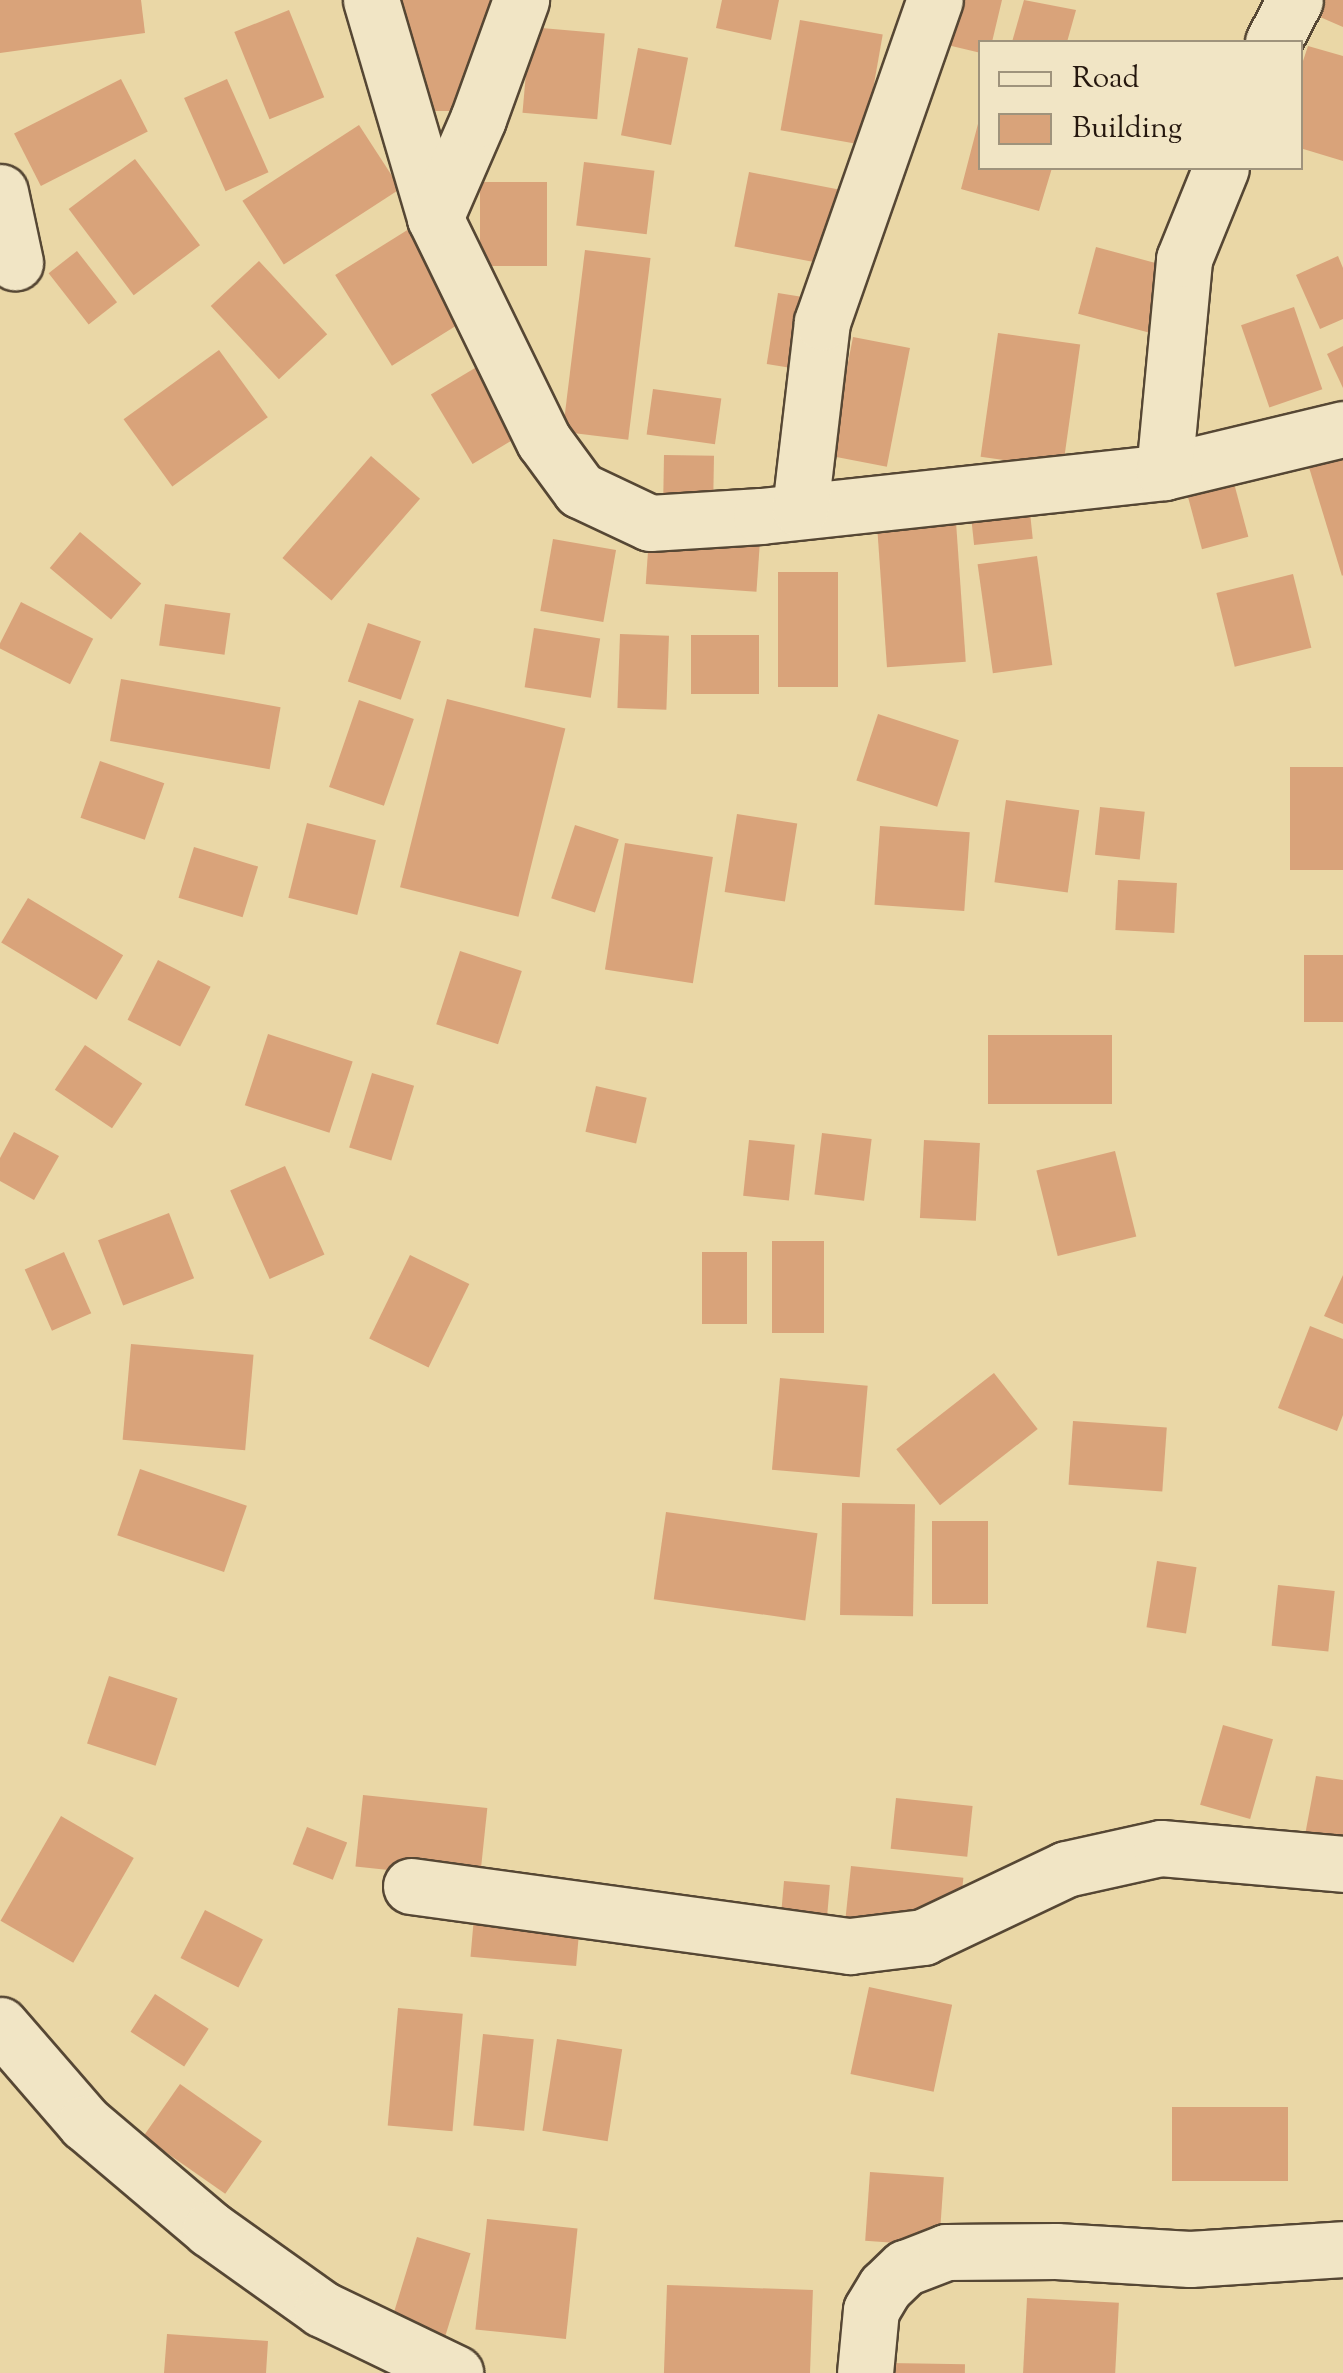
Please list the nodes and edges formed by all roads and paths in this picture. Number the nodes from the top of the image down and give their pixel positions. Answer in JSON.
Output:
{"nodes":[{"id":1,"x":371,"y":0,"type":"edge"},
{"id":2,"x":521,"y":0,"type":"edge"},
{"id":3,"x":935,"y":0,"type":"edge"},
{"id":4,"x":1295,"y":0,"type":"edge"},
{"id":5,"x":1275,"y":40,"type":"edge"},
{"id":6,"x":1220,"y":170,"type":"edge"},
{"id":7,"x":0,"y":192,"type":"edge"},
{"id":8,"x":435,"y":218,"type":"junction"},
{"id":9,"x":15,"y":262,"type":"dead end"},
{"id":10,"x":1343,"y":429,"type":"edge"},
{"id":11,"x":1164,"y":472,"type":"junction"},
{"id":12,"x":800,"y":508,"type":"junction"},
{"id":13,"x":1343,"y":1864,"type":"edge"},
{"id":14,"x":411,"y":1886,"type":"dead end"},
{"id":15,"x":0,"y":2025,"type":"edge"},
{"id":16,"x":1343,"y":2249,"type":"edge"},
{"id":17,"x":456,"y":2373,"type":"edge"},
{"id":18,"x":865,"y":2373,"type":"edge"}],
"edges":[{"from":1,"to":8,"type":"street"},
{"from":2,"to":8,"type":"street"},
{"from":3,"to":12,"type":"street"},
{"from":4,"to":5,"type":"street"},
{"from":6,"to":11,"type":"street"},
{"from":7,"to":9,"type":"street"},
{"from":8,"to":12,"type":"street"},
{"from":10,"to":11,"type":"street"},
{"from":11,"to":12,"type":"street"},
{"from":13,"to":14,"type":"street"},
{"from":15,"to":17,"type":"street"},
{"from":16,"to":18,"type":"street"}]}
